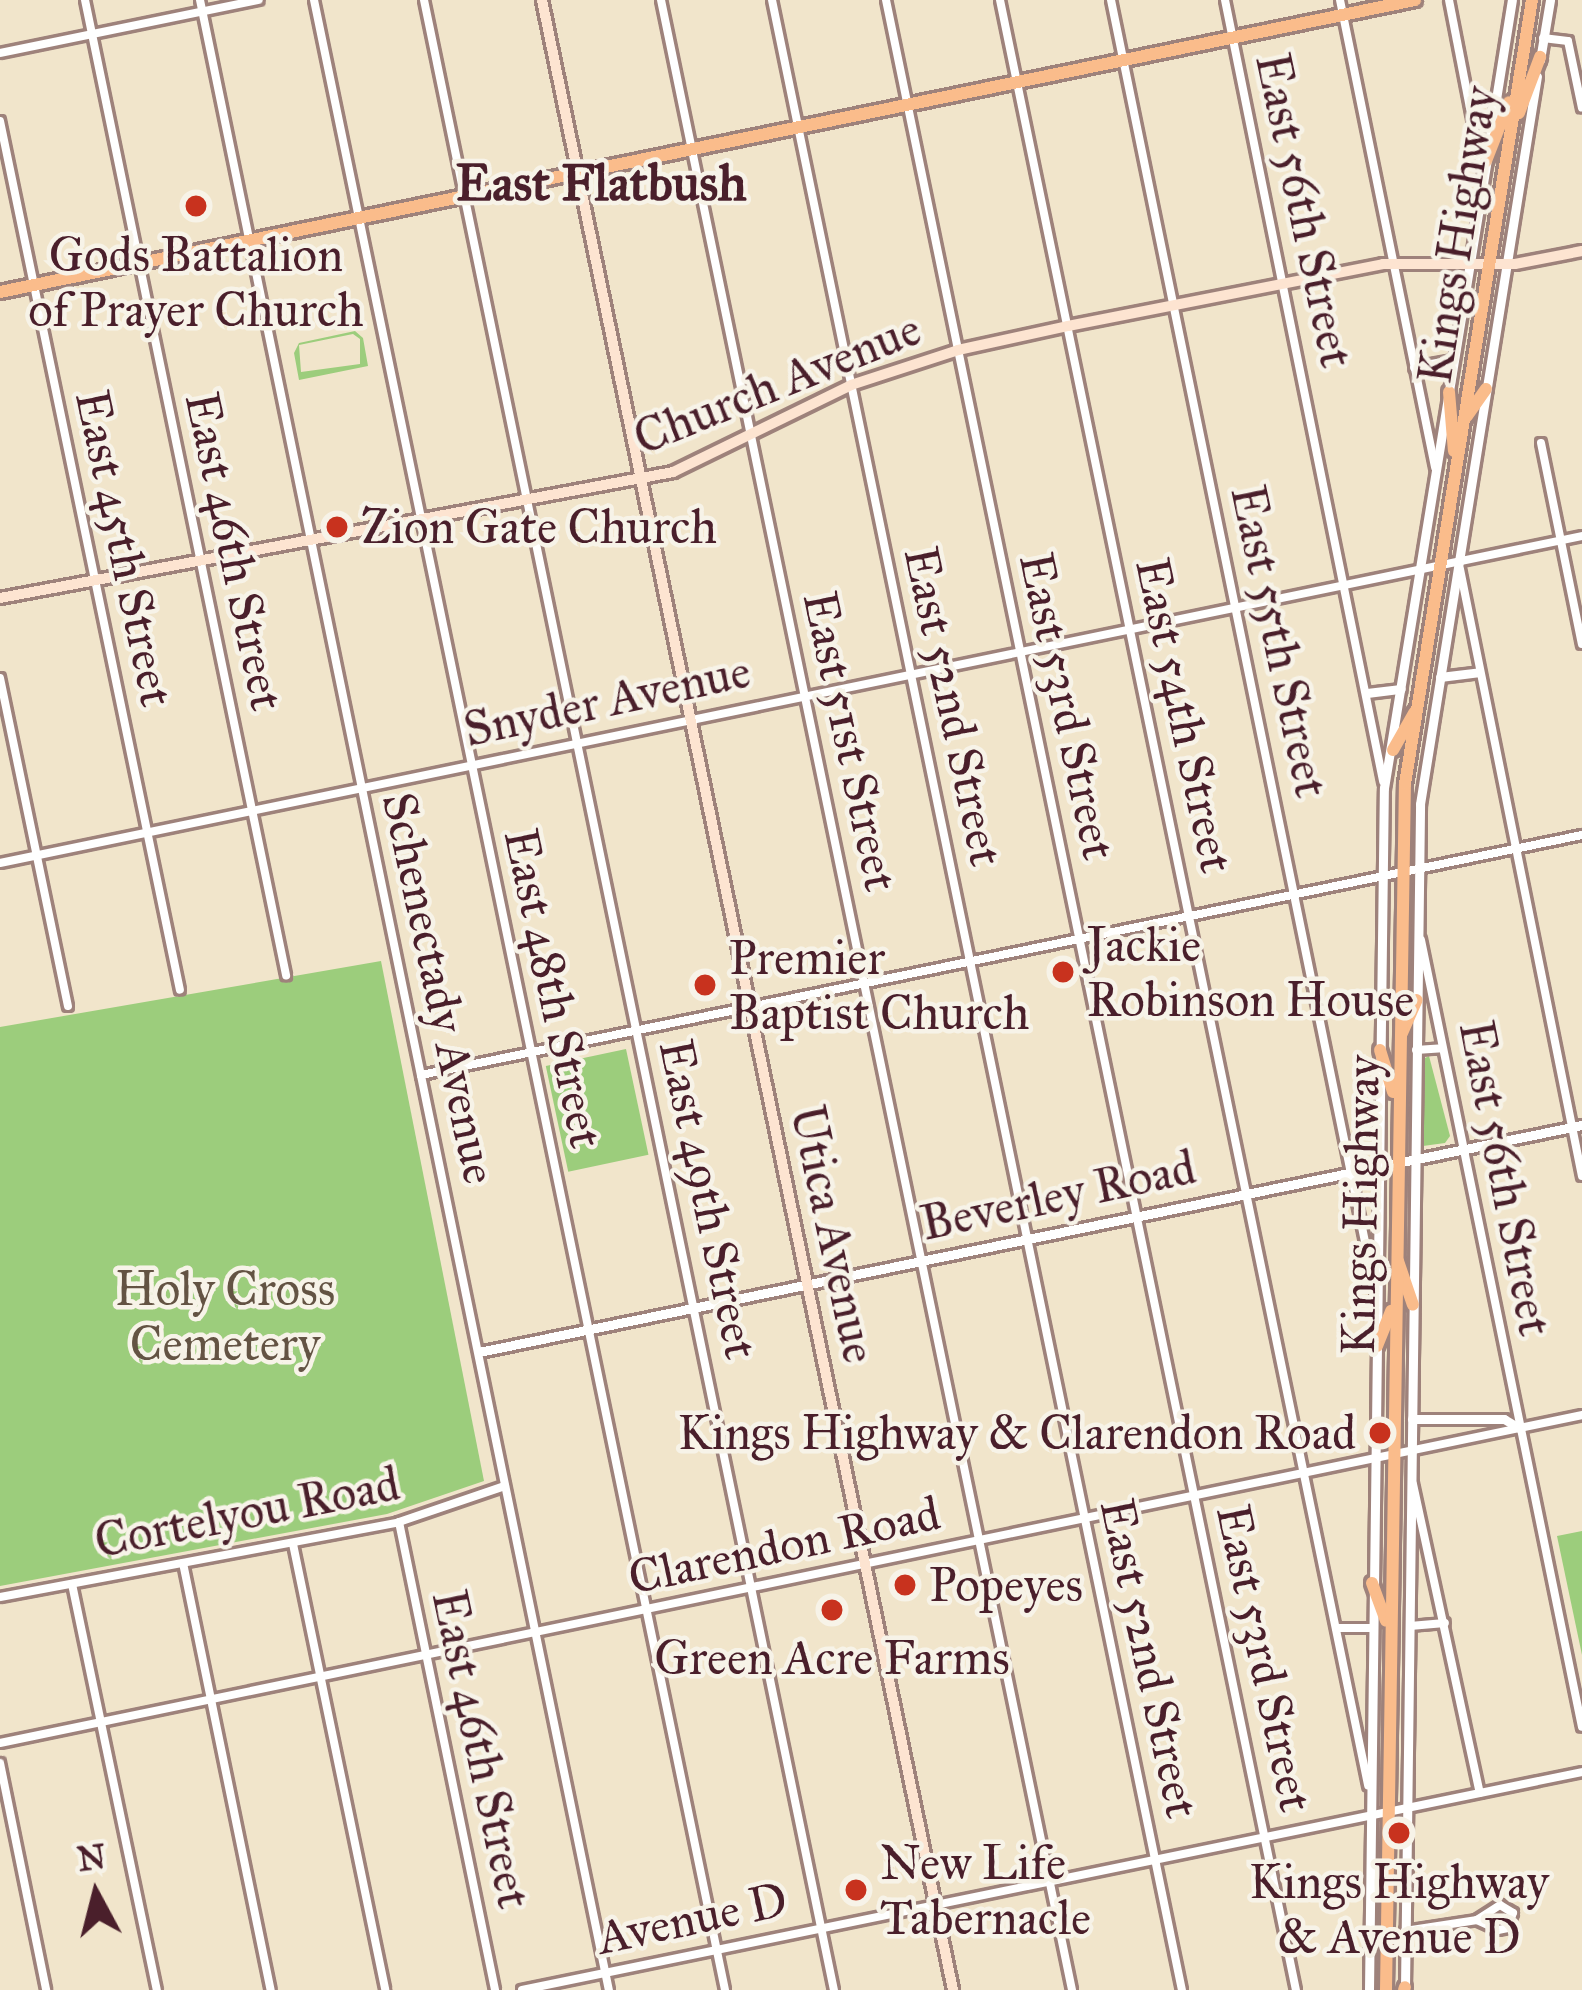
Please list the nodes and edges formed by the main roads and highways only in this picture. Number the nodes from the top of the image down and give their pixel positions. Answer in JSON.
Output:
{"nodes":[{"id":1,"x":542,"y":0,"type":"edge"},
{"id":2,"x":1414,"y":0,"type":"edge"},
{"id":3,"x":1532,"y":0,"type":"edge"},
{"id":4,"x":1341,"y":8,"type":"edge"},
{"id":5,"x":1540,"y":57,"type":"road end"},
{"id":6,"x":1520,"y":73,"type":"junction"},
{"id":7,"x":1508,"y":142,"type":"junction"},
{"id":8,"x":1485,"y":169,"type":"road end"},
{"id":9,"x":578,"y":172,"type":"junction"},
{"id":10,"x":1582,"y":250,"type":"edge"},
{"id":11,"x":1488,"y":265,"type":"junction"},
{"id":12,"x":0,"y":292,"type":"edge"},
{"id":13,"x":1486,"y":389,"type":"road end"},
{"id":14,"x":1449,"y":392,"type":"road end"},
{"id":15,"x":1463,"y":422,"type":"junction"},
{"id":16,"x":1455,"y":470,"type":"junction"},
{"id":17,"x":641,"y":479,"type":"junction"},
{"id":18,"x":0,"y":598,"type":"edge"},
{"id":19,"x":1418,"y":707,"type":"junction"},
{"id":20,"x":1393,"y":750,"type":"road end"},
{"id":21,"x":1417,"y":1000,"type":"road end"},
{"id":22,"x":1399,"y":1039,"type":"junction"},
{"id":23,"x":1380,"y":1050,"type":"road end"},
{"id":24,"x":1397,"y":1105,"type":"junction"},
{"id":25,"x":1394,"y":1251,"type":"junction"},
{"id":26,"x":1393,"y":1304,"type":"junction"},
{"id":27,"x":1413,"y":1305,"type":"road end"},
{"id":28,"x":1377,"y":1346,"type":"road end"},
{"id":29,"x":1372,"y":1583,"type":"road end"},
{"id":30,"x":1390,"y":1631,"type":"junction"},
{"id":31,"x":953,"y":1990,"type":"edge"},
{"id":32,"x":1386,"y":1990,"type":"edge"}],
"edges":[{"from":1,"to":9,"type":"main road","name":"Utica Avenue"},
{"from":2,"to":4,"type":"main road"},
{"from":3,"to":6,"type":"main road","name":"Kings Highway"},
{"from":4,"to":9,"type":"main road"},
{"from":5,"to":7,"type":"main road"},
{"from":6,"to":7,"type":"main road","name":"Kings Highway"},
{"from":6,"to":8,"type":"main road"},
{"from":7,"to":11,"type":"main road","name":"Kings Highway"},
{"from":9,"to":12,"type":"main road"},
{"from":9,"to":17,"type":"main road","name":"Utica Avenue"},
{"from":10,"to":11,"type":"main road","name":"Church Avenue"},
{"from":11,"to":15,"type":"main road","name":"Kings Highway"},
{"from":11,"to":17,"type":"main road","name":"Church Avenue"},
{"from":13,"to":15,"type":"main road"},
{"from":14,"to":16,"type":"main road"},
{"from":15,"to":16,"type":"main road","name":"Kings Highway"},
{"from":16,"to":19,"type":"main road","name":"Kings Highway"},
{"from":17,"to":18,"type":"main road","name":"Church Avenue"},
{"from":17,"to":31,"type":"main road","name":"Utica Avenue"},
{"from":19,"to":20,"type":"main road"},
{"from":19,"to":22,"type":"main road","name":"Kings Highway"},
{"from":21,"to":22,"type":"main road"},
{"from":22,"to":24,"type":"main road","name":"Kings Highway"},
{"from":23,"to":24,"type":"main road"},
{"from":24,"to":25,"type":"main road","name":"Kings Highway"},
{"from":25,"to":26,"type":"main road","name":"Kings Highway"},
{"from":25,"to":27,"type":"main road"},
{"from":26,"to":28,"type":"main road"},
{"from":26,"to":30,"type":"main road","name":"Kings Highway"},
{"from":29,"to":30,"type":"main road"},
{"from":30,"to":32,"type":"main road","name":"Kings Highway"}]}
